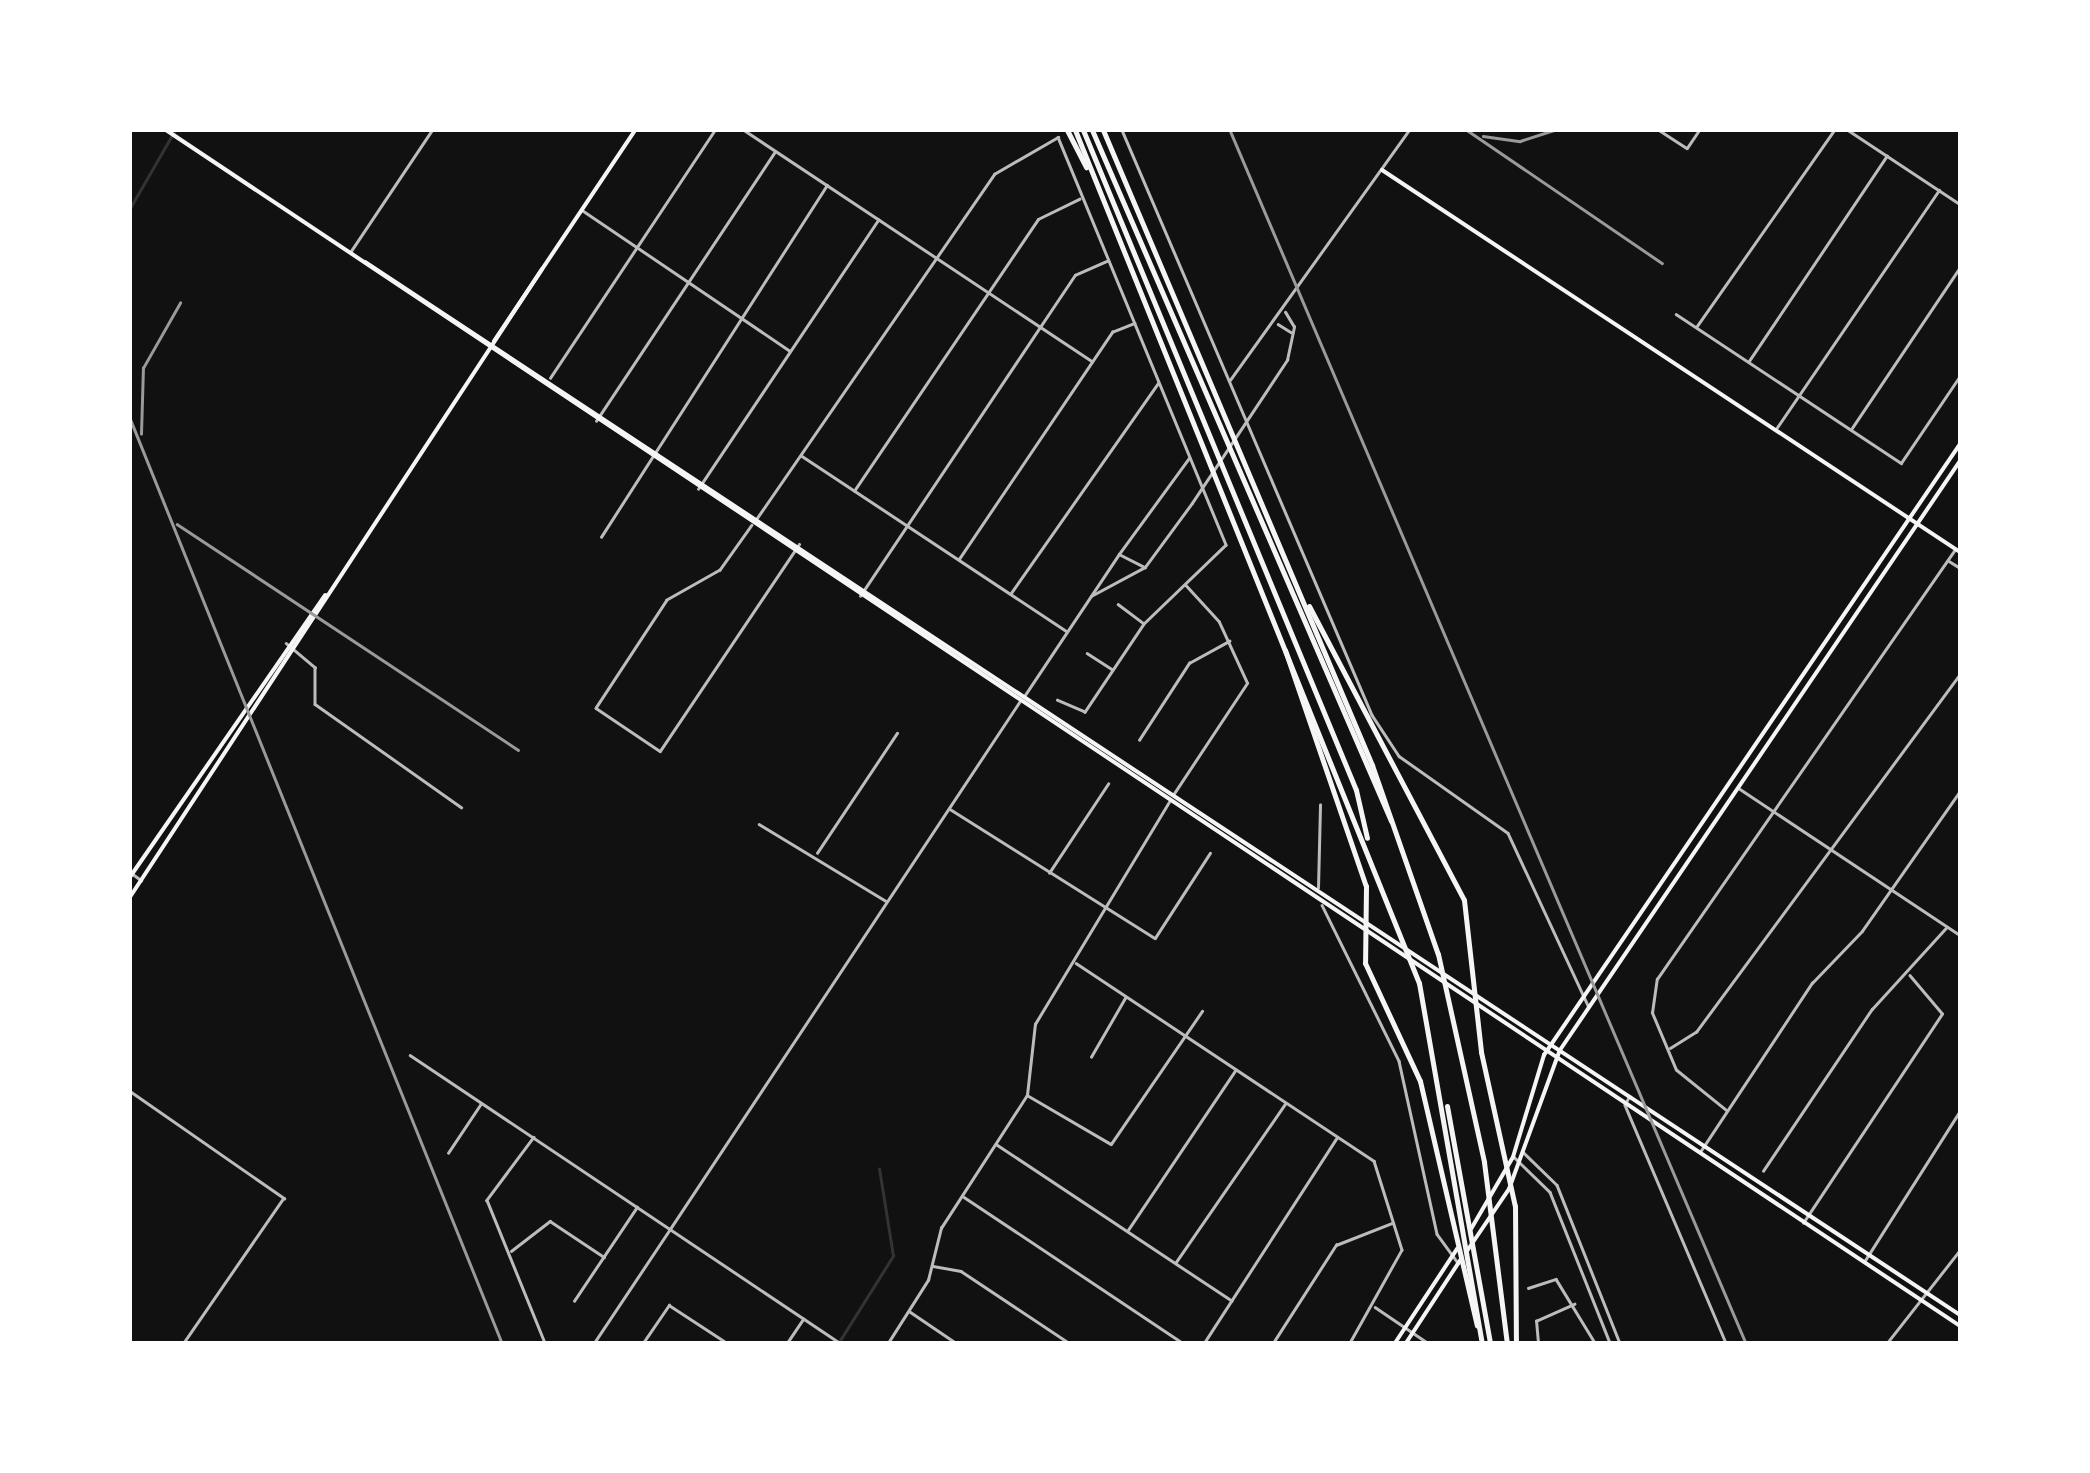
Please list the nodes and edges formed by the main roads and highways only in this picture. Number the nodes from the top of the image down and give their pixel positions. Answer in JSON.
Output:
{"nodes":[{"id":1,"x":166,"y":130,"type":"edge"},
{"id":2,"x":635,"y":130,"type":"edge"},
{"id":3,"x":1067,"y":130,"type":"edge"},
{"id":4,"x":1075,"y":130,"type":"edge"},
{"id":5,"x":1083,"y":130,"type":"edge"},
{"id":6,"x":1092,"y":130,"type":"edge"},
{"id":7,"x":1103,"y":130,"type":"edge"},
{"id":8,"x":1382,"y":170,"type":"road end"},
{"id":9,"x":1099,"y":193,"type":"junction"},
{"id":10,"x":365,"y":262,"type":"junction"},
{"id":11,"x":542,"y":269,"type":"junction"},
{"id":12,"x":390,"y":271,"type":"junction"},
{"id":13,"x":384,"y":280,"type":"junction"},
{"id":14,"x":494,"y":341,"type":"junction"},
{"id":15,"x":488,"y":349,"type":"junction"},
{"id":16,"x":1960,"y":444,"type":"edge"},
{"id":17,"x":1960,"y":461,"type":"edge"},
{"id":18,"x":1910,"y":518,"type":"junction"},
{"id":19,"x":1918,"y":524,"type":"junction"},
{"id":20,"x":1958,"y":550,"type":"edge"},
{"id":21,"x":1294,"y":578,"type":"junction"},
{"id":22,"x":325,"y":595,"type":"junction"},
{"id":23,"x":1284,"y":642,"type":"junction"},
{"id":24,"x":958,"y":650,"type":"junction"},
{"id":25,"x":952,"y":658,"type":"junction"},
{"id":26,"x":1749,"y":754,"type":"junction"},
{"id":27,"x":1762,"y":754,"type":"junction"},
{"id":28,"x":1754,"y":765,"type":"junction"},
{"id":29,"x":1736,"y":775,"type":"junction"},
{"id":30,"x":1726,"y":788,"type":"junction"},
{"id":31,"x":1739,"y":788,"type":"junction"},
{"id":32,"x":1393,"y":823,"type":"junction"},
{"id":33,"x":1222,"y":824,"type":"junction"},
{"id":34,"x":1216,"y":834,"type":"junction"},
{"id":35,"x":1242,"y":838,"type":"junction"},
{"id":36,"x":1367,"y":841,"type":"junction"},
{"id":37,"x":1236,"y":847,"type":"junction"},
{"id":38,"x":1266,"y":853,"type":"junction"},
{"id":39,"x":1260,"y":862,"type":"junction"},
{"id":40,"x":131,"y":874,"type":"edge"},
{"id":41,"x":130,"y":897,"type":"edge"},
{"id":42,"x":1370,"y":922,"type":"junction"},
{"id":43,"x":1369,"y":938,"type":"junction"},
{"id":44,"x":1478,"y":994,"type":"junction"},
{"id":45,"x":1478,"y":1010,"type":"junction"},
{"id":46,"x":1551,"y":1044,"type":"junction"},
{"id":47,"x":1560,"y":1050,"type":"junction"},
{"id":48,"x":1544,"y":1055,"type":"junction"},
{"id":49,"x":1554,"y":1062,"type":"junction"},
{"id":50,"x":1446,"y":1104,"type":"junction"},
{"id":51,"x":1960,"y":1314,"type":"edge"},
{"id":52,"x":1960,"y":1326,"type":"edge"},
{"id":53,"x":1395,"y":1343,"type":"edge"},
{"id":54,"x":1406,"y":1343,"type":"edge"},
{"id":55,"x":1481,"y":1343,"type":"edge"},
{"id":56,"x":1490,"y":1343,"type":"edge"},
{"id":57,"x":1507,"y":1343,"type":"edge"},
{"id":58,"x":1516,"y":1343,"type":"edge"}],
"edges":[{"from":1,"to":10,"type":"main road"},
{"from":2,"to":11,"type":"main road"},
{"from":3,"to":9,"type":"highway"},
{"from":4,"to":9,"type":"highway"},
{"from":5,"to":36,"type":"highway"},
{"from":6,"to":32,"type":"highway"},
{"from":7,"to":21,"type":"highway"},
{"from":8,"to":18,"type":"main road"},
{"from":9,"to":23,"type":"highway"},
{"from":10,"to":12,"type":"main road"},
{"from":10,"to":13,"type":"main road"},
{"from":11,"to":14,"type":"main road"},
{"from":11,"to":14,"type":"main road"},
{"from":12,"to":13,"type":"main road"},
{"from":12,"to":14,"type":"main road"},
{"from":13,"to":15,"type":"main road"},
{"from":14,"to":15,"type":"main road"},
{"from":14,"to":24,"type":"main road"},
{"from":15,"to":22,"type":"main road"},
{"from":15,"to":25,"type":"main road"},
{"from":16,"to":18,"type":"main road"},
{"from":17,"to":19,"type":"main road"},
{"from":18,"to":19,"type":"main road"},
{"from":18,"to":26,"type":"main road"},
{"from":19,"to":20,"type":"main road"},
{"from":19,"to":27,"type":"main road"},
{"from":21,"to":32,"type":"highway"},
{"from":21,"to":44,"type":"highway"},
{"from":22,"to":40,"type":"main road"},
{"from":22,"to":41,"type":"main road"},
{"from":23,"to":36,"type":"highway"},
{"from":23,"to":42,"type":"highway"},
{"from":24,"to":25,"type":"main road"},
{"from":24,"to":33,"type":"main road"},
{"from":25,"to":34,"type":"main road"},
{"from":26,"to":27,"type":"main road"},
{"from":26,"to":28,"type":"main road"},
{"from":26,"to":29,"type":"main road"},
{"from":27,"to":28,"type":"main road"},
{"from":28,"to":31,"type":"main road"},
{"from":29,"to":30,"type":"main road"},
{"from":29,"to":31,"type":"main road"},
{"from":30,"to":31,"type":"main road"},
{"from":30,"to":46,"type":"main road"},
{"from":31,"to":47,"type":"main road"},
{"from":32,"to":57,"type":"highway"},
{"from":33,"to":34,"type":"main road"},
{"from":33,"to":35,"type":"main road"},
{"from":34,"to":37,"type":"main road"},
{"from":35,"to":37,"type":"main road"},
{"from":35,"to":38,"type":"main road"},
{"from":36,"to":50,"type":"highway"},
{"from":37,"to":39,"type":"main road"},
{"from":38,"to":39,"type":"main road"},
{"from":38,"to":42,"type":"main road"},
{"from":39,"to":43,"type":"main road"},
{"from":42,"to":43,"type":"highway"},
{"from":42,"to":44,"type":"main road"},
{"from":43,"to":45,"type":"main road"},
{"from":43,"to":55,"type":"highway"},
{"from":44,"to":45,"type":"highway"},
{"from":44,"to":46,"type":"main road"},
{"from":45,"to":48,"type":"main road"},
{"from":45,"to":58,"type":"highway"},
{"from":46,"to":47,"type":"main road"},
{"from":46,"to":48,"type":"main road"},
{"from":47,"to":49,"type":"main road"},
{"from":47,"to":51,"type":"main road"},
{"from":48,"to":49,"type":"main road"},
{"from":48,"to":53,"type":"main road"},
{"from":49,"to":52,"type":"main road"},
{"from":49,"to":54,"type":"main road"},
{"from":50,"to":55,"type":"highway"},
{"from":50,"to":56,"type":"highway"}]}
